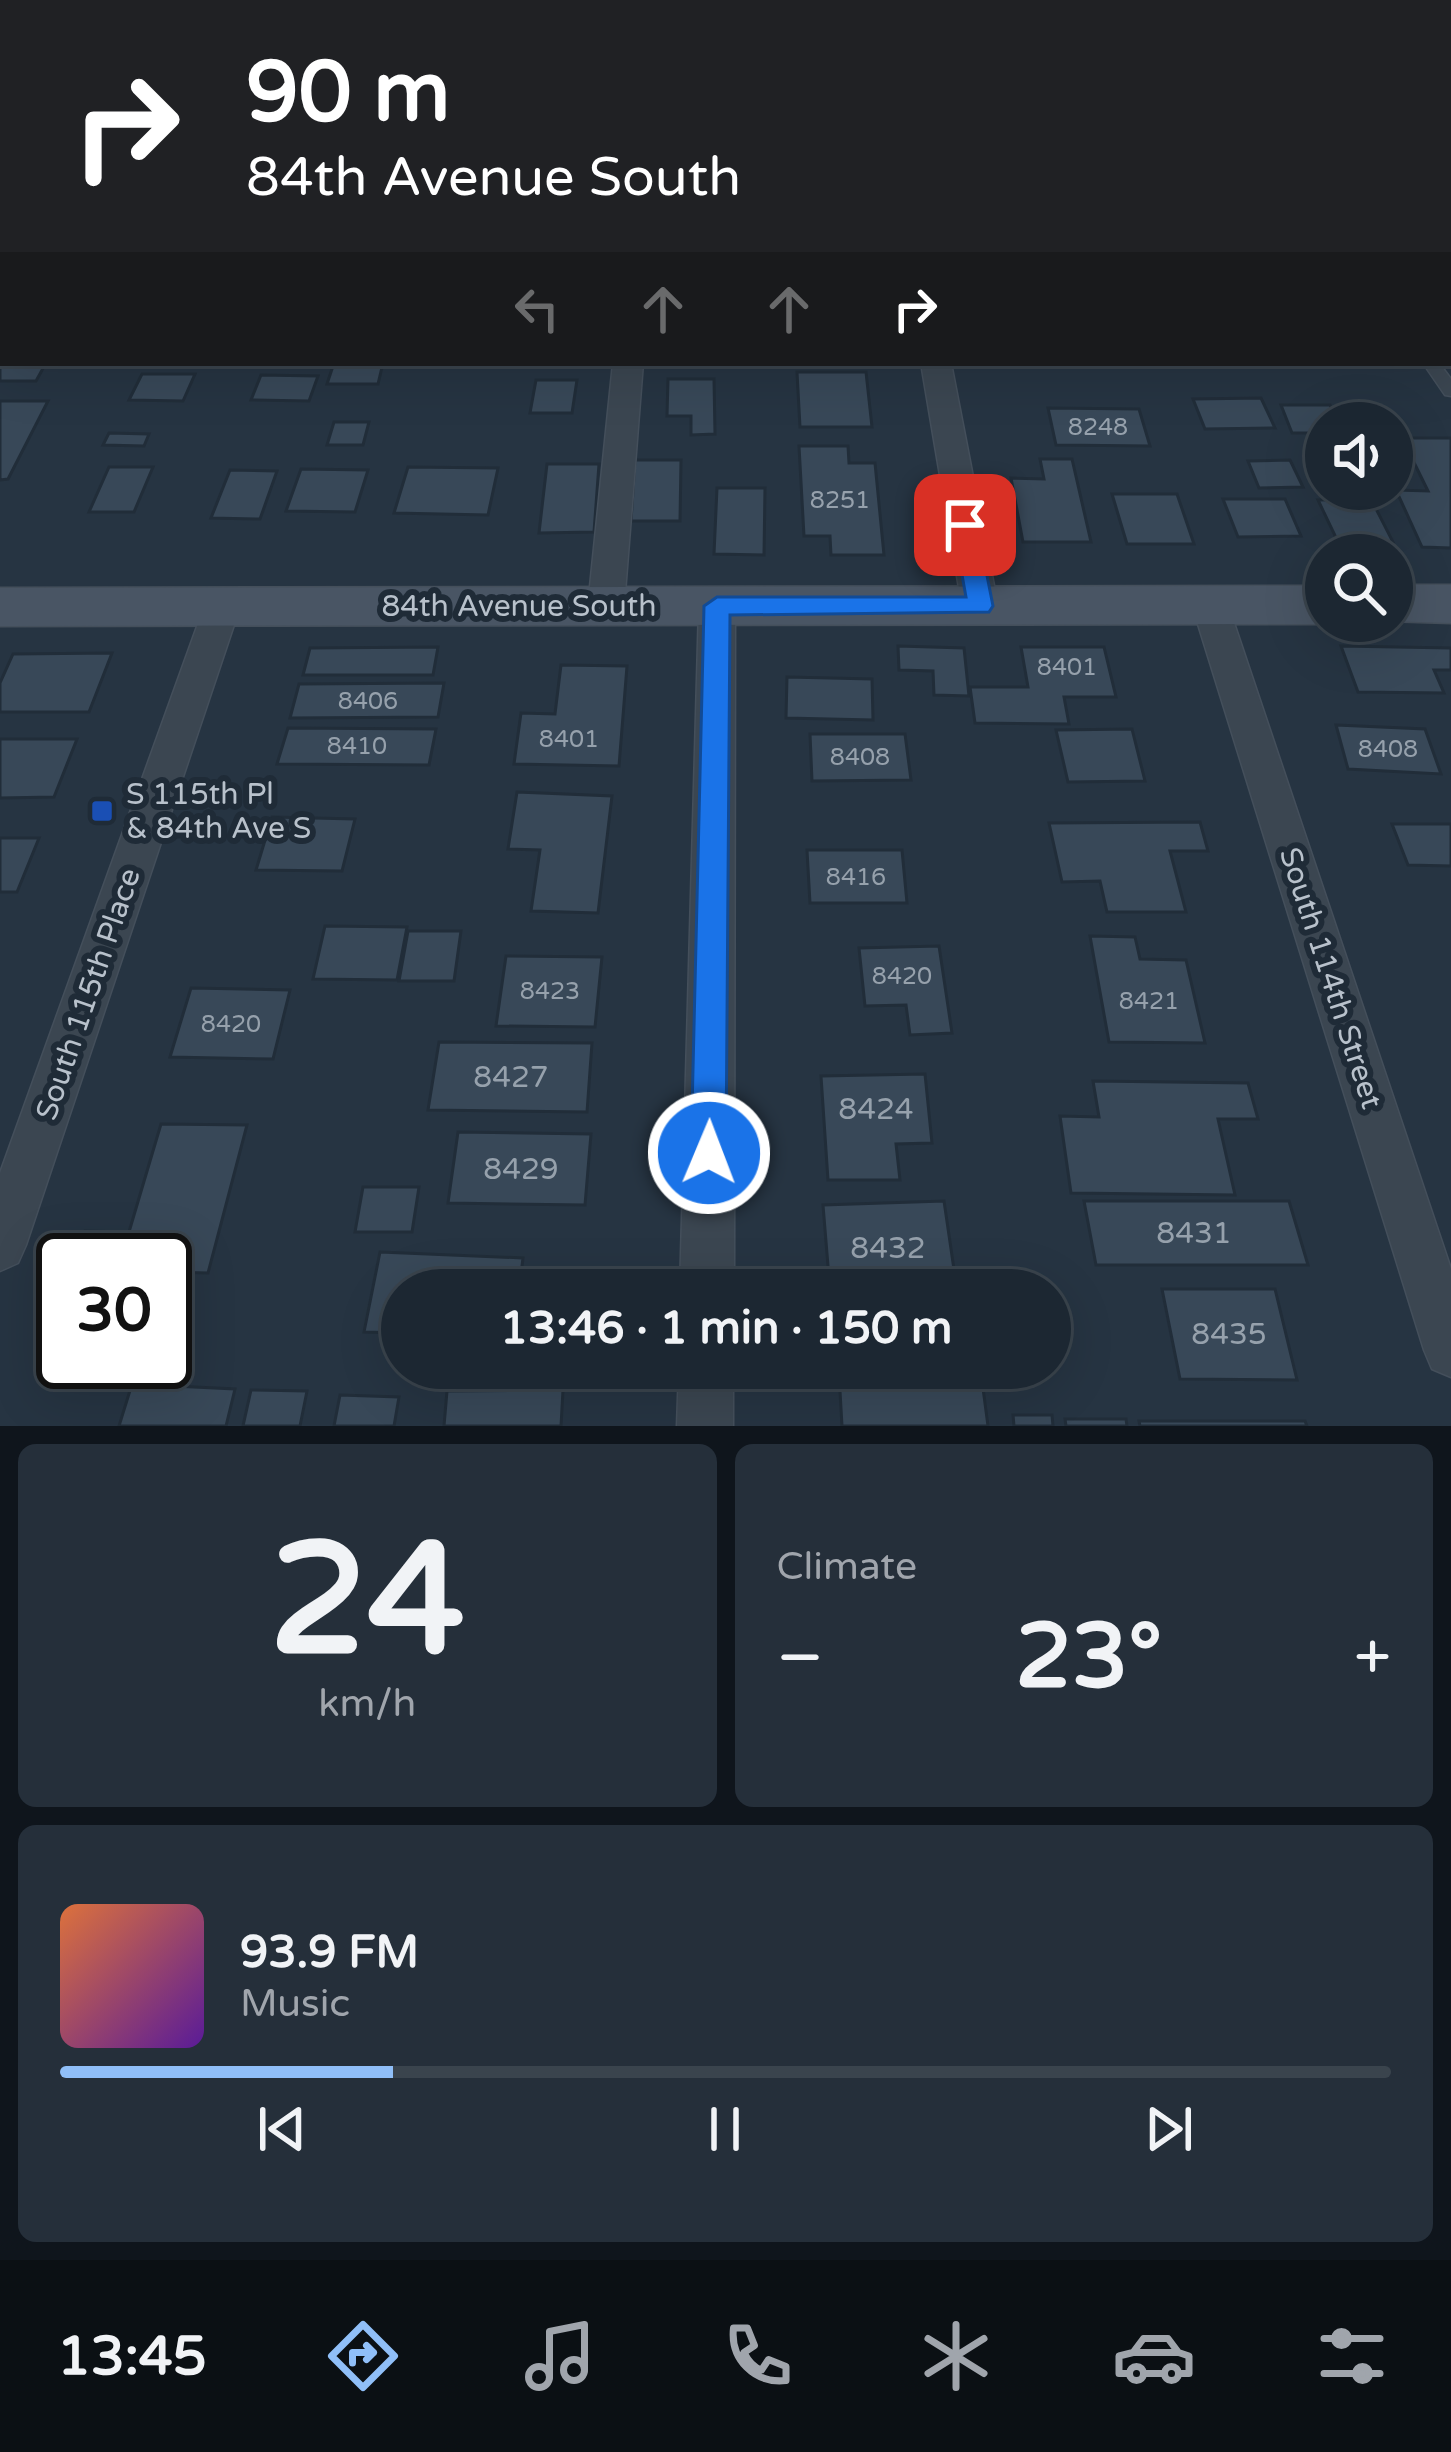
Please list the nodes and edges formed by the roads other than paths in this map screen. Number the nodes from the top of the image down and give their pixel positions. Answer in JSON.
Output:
{"nodes":[{"id":1,"x":628,"y":366,"type":"edge"},
{"id":2,"x":937,"y":366,"type":"edge"},
{"id":3,"x":1433,"y":366,"type":"edge"},
{"id":4,"x":1451,"y":391,"type":"edge"},
{"id":5,"x":1413,"y":604,"type":"edge"},
{"id":6,"x":1451,"y":604,"type":"edge"},
{"id":7,"x":1210,"y":605,"type":"junction"},
{"id":8,"x":1305,"y":605,"type":"edge"},
{"id":9,"x":606,"y":606,"type":"junction"},
{"id":10,"x":717,"y":606,"type":"junction"},
{"id":11,"x":980,"y":606,"type":"junction"},
{"id":12,"x":0,"y":607,"type":"edge"},
{"id":13,"x":223,"y":607,"type":"junction"},
{"id":14,"x":0,"y":1245,"type":"edge"},
{"id":15,"x":707,"y":1269,"type":"edge"},
{"id":16,"x":1451,"y":1350,"type":"edge"},
{"id":17,"x":706,"y":1389,"type":"edge"},
{"id":18,"x":705,"y":1426,"type":"edge"}],
"edges":[{"from":1,"to":9,"type":"street"},
{"from":2,"to":11,"type":"street"},
{"from":3,"to":4,"type":"lane"},
{"from":5,"to":6,"type":"street"},
{"from":7,"to":8,"type":"street","name":"84th Avenue South"},
{"from":7,"to":11,"type":"street","name":"84th Avenue South"},
{"from":7,"to":16,"type":"street","name":"South 114th Street"},
{"from":9,"to":10,"type":"street","name":"84th Avenue South"},
{"from":9,"to":13,"type":"street","name":"84th Avenue South"},
{"from":10,"to":11,"type":"street","name":"84th Avenue South"},
{"from":10,"to":15,"type":"street"},
{"from":12,"to":13,"type":"street","name":"84th Avenue South"},
{"from":13,"to":14,"type":"street","name":"South 115th Place"},
{"from":17,"to":18,"type":"street"}]}
